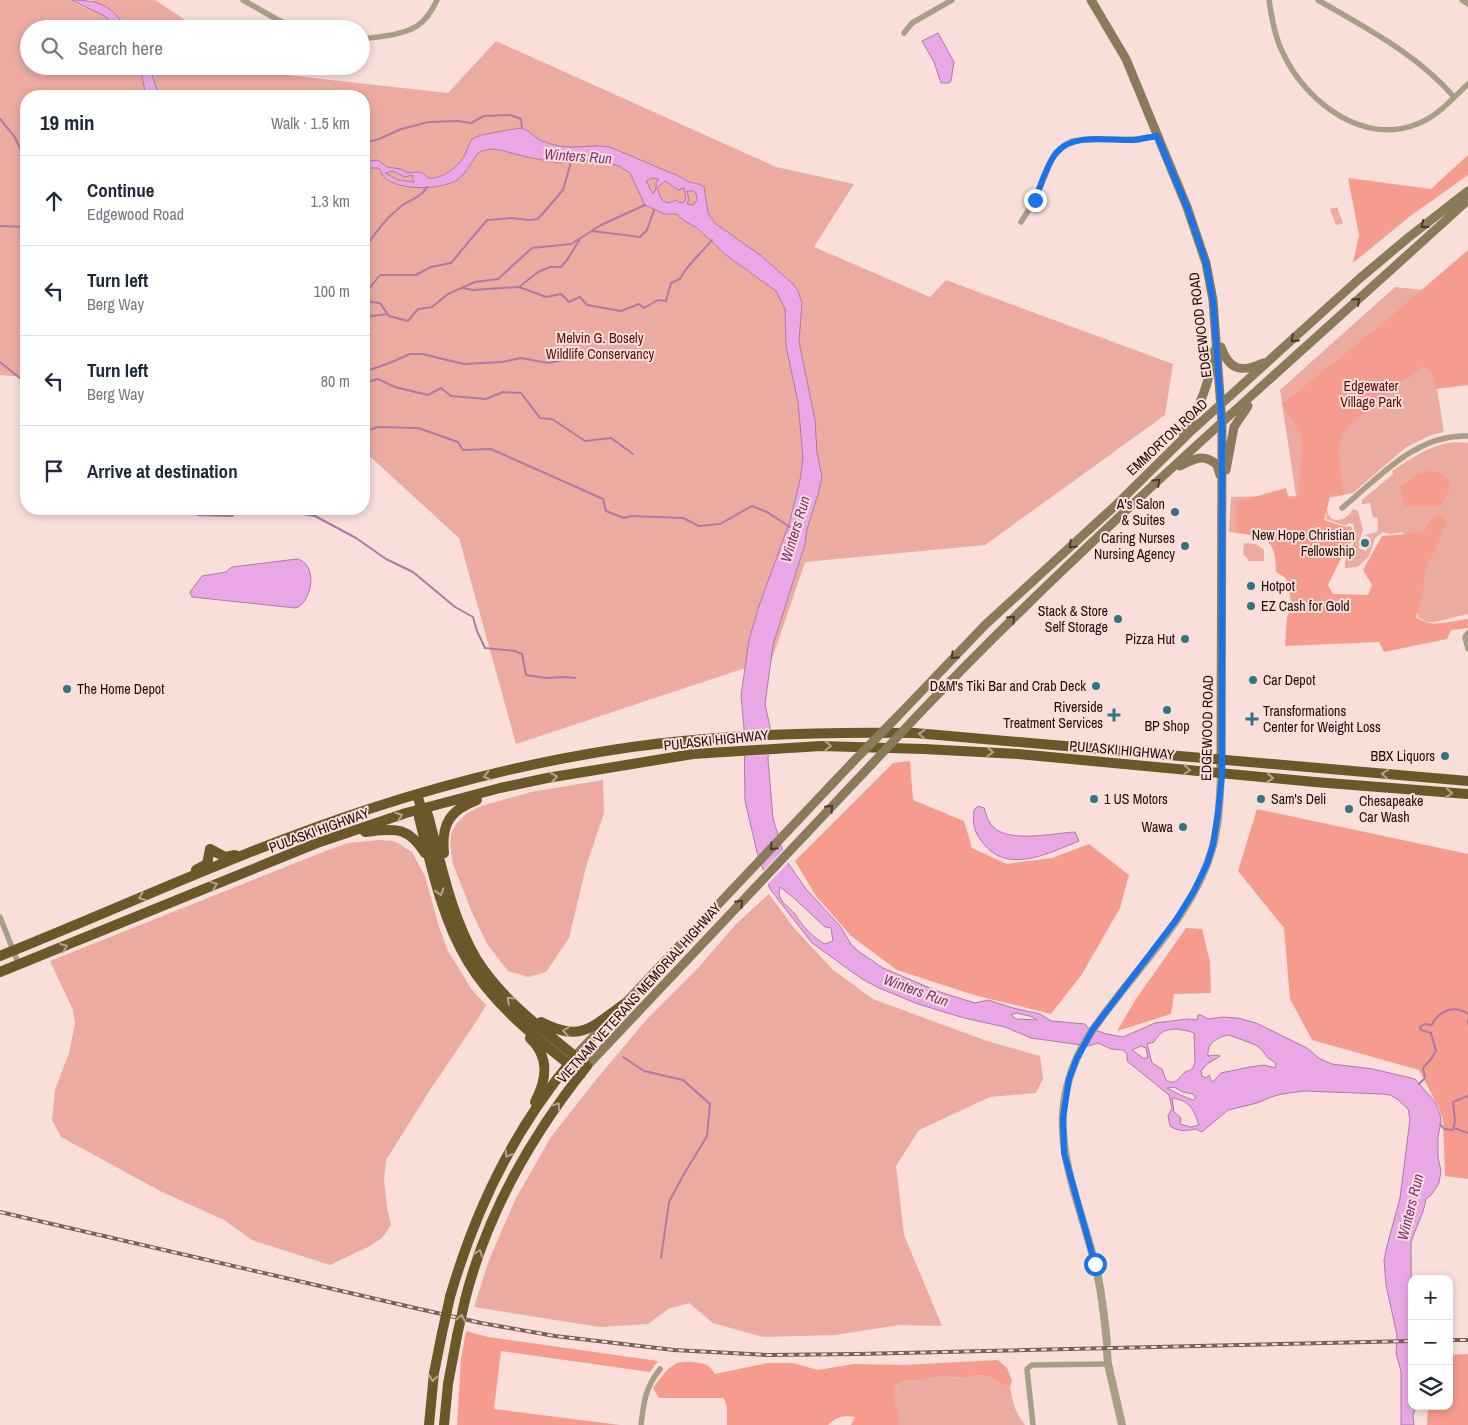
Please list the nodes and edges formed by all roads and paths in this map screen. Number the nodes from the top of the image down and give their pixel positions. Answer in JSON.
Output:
{"nodes":[{"id":1,"x":243,"y":0,"type":"edge"},
{"id":2,"x":437,"y":0,"type":"edge"},
{"id":3,"x":952,"y":0,"type":"edge"},
{"id":4,"x":1091,"y":0,"type":"edge"},
{"id":5,"x":1269,"y":0,"type":"edge"},
{"id":6,"x":1318,"y":0,"type":"edge"},
{"id":7,"x":1462,"y":0,"type":"edge"},
{"id":8,"x":1468,"y":4,"type":"edge"},
{"id":9,"x":278,"y":20,"type":"edge"},
{"id":10,"x":904,"y":33,"type":"dead end"},
{"id":11,"x":370,"y":37,"type":"edge"},
{"id":12,"x":1468,"y":84,"type":"edge"},
{"id":13,"x":1454,"y":97,"type":"junction"},
{"id":14,"x":1157,"y":136,"type":"junction"},
{"id":15,"x":1468,"y":191,"type":"edge"},
{"id":16,"x":1468,"y":200,"type":"edge"},
{"id":17,"x":1021,"y":222,"type":"dead end"},
{"id":18,"x":1216,"y":336,"type":"junction"},
{"id":19,"x":1273,"y":358,"type":"junction"},
{"id":20,"x":1263,"y":386,"type":"junction"},
{"id":21,"x":1222,"y":404,"type":"junction"},
{"id":22,"x":1222,"y":423,"type":"junction"},
{"id":23,"x":1468,"y":436,"type":"edge"},
{"id":24,"x":1165,"y":455,"type":"junction"},
{"id":25,"x":1170,"y":470,"type":"junction"},
{"id":26,"x":1223,"y":482,"type":"junction"},
{"id":27,"x":1342,"y":508,"type":"dead end"},
{"id":28,"x":1468,"y":633,"type":"edge"},
{"id":29,"x":1468,"y":649,"type":"edge"},
{"id":30,"x":897,"y":717,"type":"joint"},
{"id":31,"x":916,"y":717,"type":"joint"},
{"id":32,"x":1222,"y":759,"type":"junction"},
{"id":33,"x":1222,"y":774,"type":"junction"},
{"id":34,"x":1468,"y":781,"type":"edge"},
{"id":35,"x":520,"y":784,"type":"junction"},
{"id":36,"x":417,"y":794,"type":"junction"},
{"id":37,"x":1468,"y":794,"type":"edge"},
{"id":38,"x":422,"y":811,"type":"junction"},
{"id":39,"x":349,"y":833,"type":"junction"},
{"id":40,"x":288,"y":838,"type":"junction"},
{"id":41,"x":430,"y":860,"type":"junction"},
{"id":42,"x":168,"y":887,"type":"junction"},
{"id":43,"x":451,"y":896,"type":"junction"},
{"id":44,"x":0,"y":917,"type":"edge"},
{"id":45,"x":13,"y":951,"type":"junction"},
{"id":46,"x":0,"y":956,"type":"edge"},
{"id":47,"x":18,"y":965,"type":"junction"},
{"id":48,"x":0,"y":972,"type":"edge"},
{"id":49,"x":624,"y":1004,"type":"junction"},
{"id":50,"x":501,"y":1006,"type":"junction"},
{"id":51,"x":525,"y":1014,"type":"junction"},
{"id":52,"x":572,"y":1060,"type":"junction"},
{"id":53,"x":584,"y":1070,"type":"junction"},
{"id":54,"x":524,"y":1127,"type":"junction"},
{"id":55,"x":1107,"y":1343,"type":"dead end"},
{"id":56,"x":1107,"y":1352,"type":"dead end"},
{"id":57,"x":1108,"y":1364,"type":"junction"},
{"id":58,"x":660,"y":1369,"type":"dead end"},
{"id":59,"x":429,"y":1425,"type":"edge"},
{"id":60,"x":444,"y":1425,"type":"edge"},
{"id":61,"x":641,"y":1425,"type":"edge"},
{"id":62,"x":1033,"y":1425,"type":"edge"},
{"id":63,"x":1122,"y":1425,"type":"edge"}],
"edges":[{"from":1,"to":9,"type":"street"},
{"from":2,"to":11,"type":"street"},
{"from":3,"to":10,"type":"street"},
{"from":4,"to":14,"type":"main road","name":"EDGEWOOD ROAD"},
{"from":5,"to":13,"type":"street"},
{"from":6,"to":13,"type":"street"},
{"from":7,"to":8,"type":"street"},
{"from":12,"to":13,"type":"street"},
{"from":14,"to":17,"type":"street"},
{"from":14,"to":18,"type":"main road","name":"EDGEWOOD ROAD"},
{"from":15,"to":19,"type":"main road","name":"EMMORTON ROAD","one_way":true},
{"from":20,"to":16,"type":"main road","name":"EMMORTON ROAD","one_way":true},
{"from":18,"to":19,"type":"main road"},
{"from":18,"to":21,"type":"main road","name":"EDGEWOOD ROAD"},
{"from":18,"to":24,"type":"main road"},
{"from":19,"to":21,"type":"main road","name":"EMMORTON ROAD"},
{"from":20,"to":22,"type":"main road","name":"EMMORTON ROAD"},
{"from":20,"to":26,"type":"main road"},
{"from":21,"to":22,"type":"main road","name":"EDGEWOOD ROAD"},
{"from":21,"to":24,"type":"main road","name":"EMMORTON ROAD"},
{"from":22,"to":25,"type":"main road","name":"EMMORTON ROAD"},
{"from":22,"to":26,"type":"main road","name":"EDGEWOOD ROAD"},
{"from":23,"to":27,"type":"street"},
{"from":24,"to":30,"type":"main road","name":"EMMORTON ROAD","one_way":true},
{"from":25,"to":26,"type":"main road"},
{"from":31,"to":25,"type":"main road","name":"EMMORTON ROAD","one_way":true},
{"from":26,"to":32,"type":"main road","name":"EDGEWOOD ROAD"},
{"from":28,"to":29,"type":"street"},
{"from":30,"to":49,"type":"main road","name":"VIETNAM VETERANS MEMORIAL HIGHWAY","one_way":true,"bridge":true},
{"from":53,"to":31,"type":"main road","name":"VIETNAM VETERANS MEMORIAL HIGHWAY","one_way":true,"bridge":true},
{"from":32,"to":33,"type":"main road","name":"EDGEWOOD ROAD"},
{"from":34,"to":32,"type":"highway","name":"PULASKI HIGHWAY","one_way":true},
{"from":32,"to":36,"type":"highway","name":"PULASKI HIGHWAY","one_way":true},
{"from":35,"to":33,"type":"highway","name":"PULASKI HIGHWAY","one_way":true},
{"from":33,"to":37,"type":"highway","name":"PULASKI HIGHWAY","one_way":true},
{"from":33,"to":55,"type":"street","name":"EDGEWOOD ROAD"},
{"from":35,"to":38,"type":"highway","name":"PULASKI HIGHWAY"},
{"from":35,"to":43,"type":"highway"},
{"from":36,"to":38,"type":"highway"},
{"from":36,"to":40,"type":"highway","name":"PULASKI HIGHWAY"},
{"from":39,"to":38,"type":"highway","name":"PULASKI HIGHWAY","one_way":true},
{"from":38,"to":41,"type":"highway"},
{"from":38,"to":43,"type":"highway"},
{"from":39,"to":41,"type":"highway"},
{"from":47,"to":39,"type":"highway","name":"PULASKI HIGHWAY","one_way":true},
{"from":40,"to":42,"type":"highway","name":"PULASKI HIGHWAY"},
{"from":40,"to":42,"type":"highway"},
{"from":41,"to":50,"type":"highway","one_way":true},
{"from":42,"to":45,"type":"highway","name":"PULASKI HIGHWAY","one_way":true},
{"from":51,"to":43,"type":"highway","one_way":true},
{"from":44,"to":45,"type":"street"},
{"from":45,"to":46,"type":"highway","name":"PULASKI HIGHWAY"},
{"from":45,"to":47,"type":"street"},
{"from":47,"to":48,"type":"highway","name":"PULASKI HIGHWAY"},
{"from":49,"to":51,"type":"highway","one_way":true},
{"from":49,"to":52,"type":"main road","name":"VIETNAM VETERANS MEMORIAL HIGHWAY"},
{"from":50,"to":52,"type":"highway"},
{"from":50,"to":54,"type":"highway"},
{"from":51,"to":52,"type":"highway"},
{"from":52,"to":53,"type":"highway"},
{"from":52,"to":54,"type":"highway","name":"VIETNAM VETERANS MEMORIAL HIGHWAY"},
{"from":60,"to":53,"type":"highway","name":"VIETNAM VETERANS MEMORIAL HIGHWAY","one_way":true,"bridge":true},
{"from":54,"to":59,"type":"highway","name":"VIETNAM VETERANS MEMORIAL HIGHWAY","one_way":true,"bridge":true},
{"from":56,"to":57,"type":"street"},
{"from":57,"to":62,"type":"street"},
{"from":57,"to":63,"type":"street"},
{"from":58,"to":61,"type":"street"}]}
